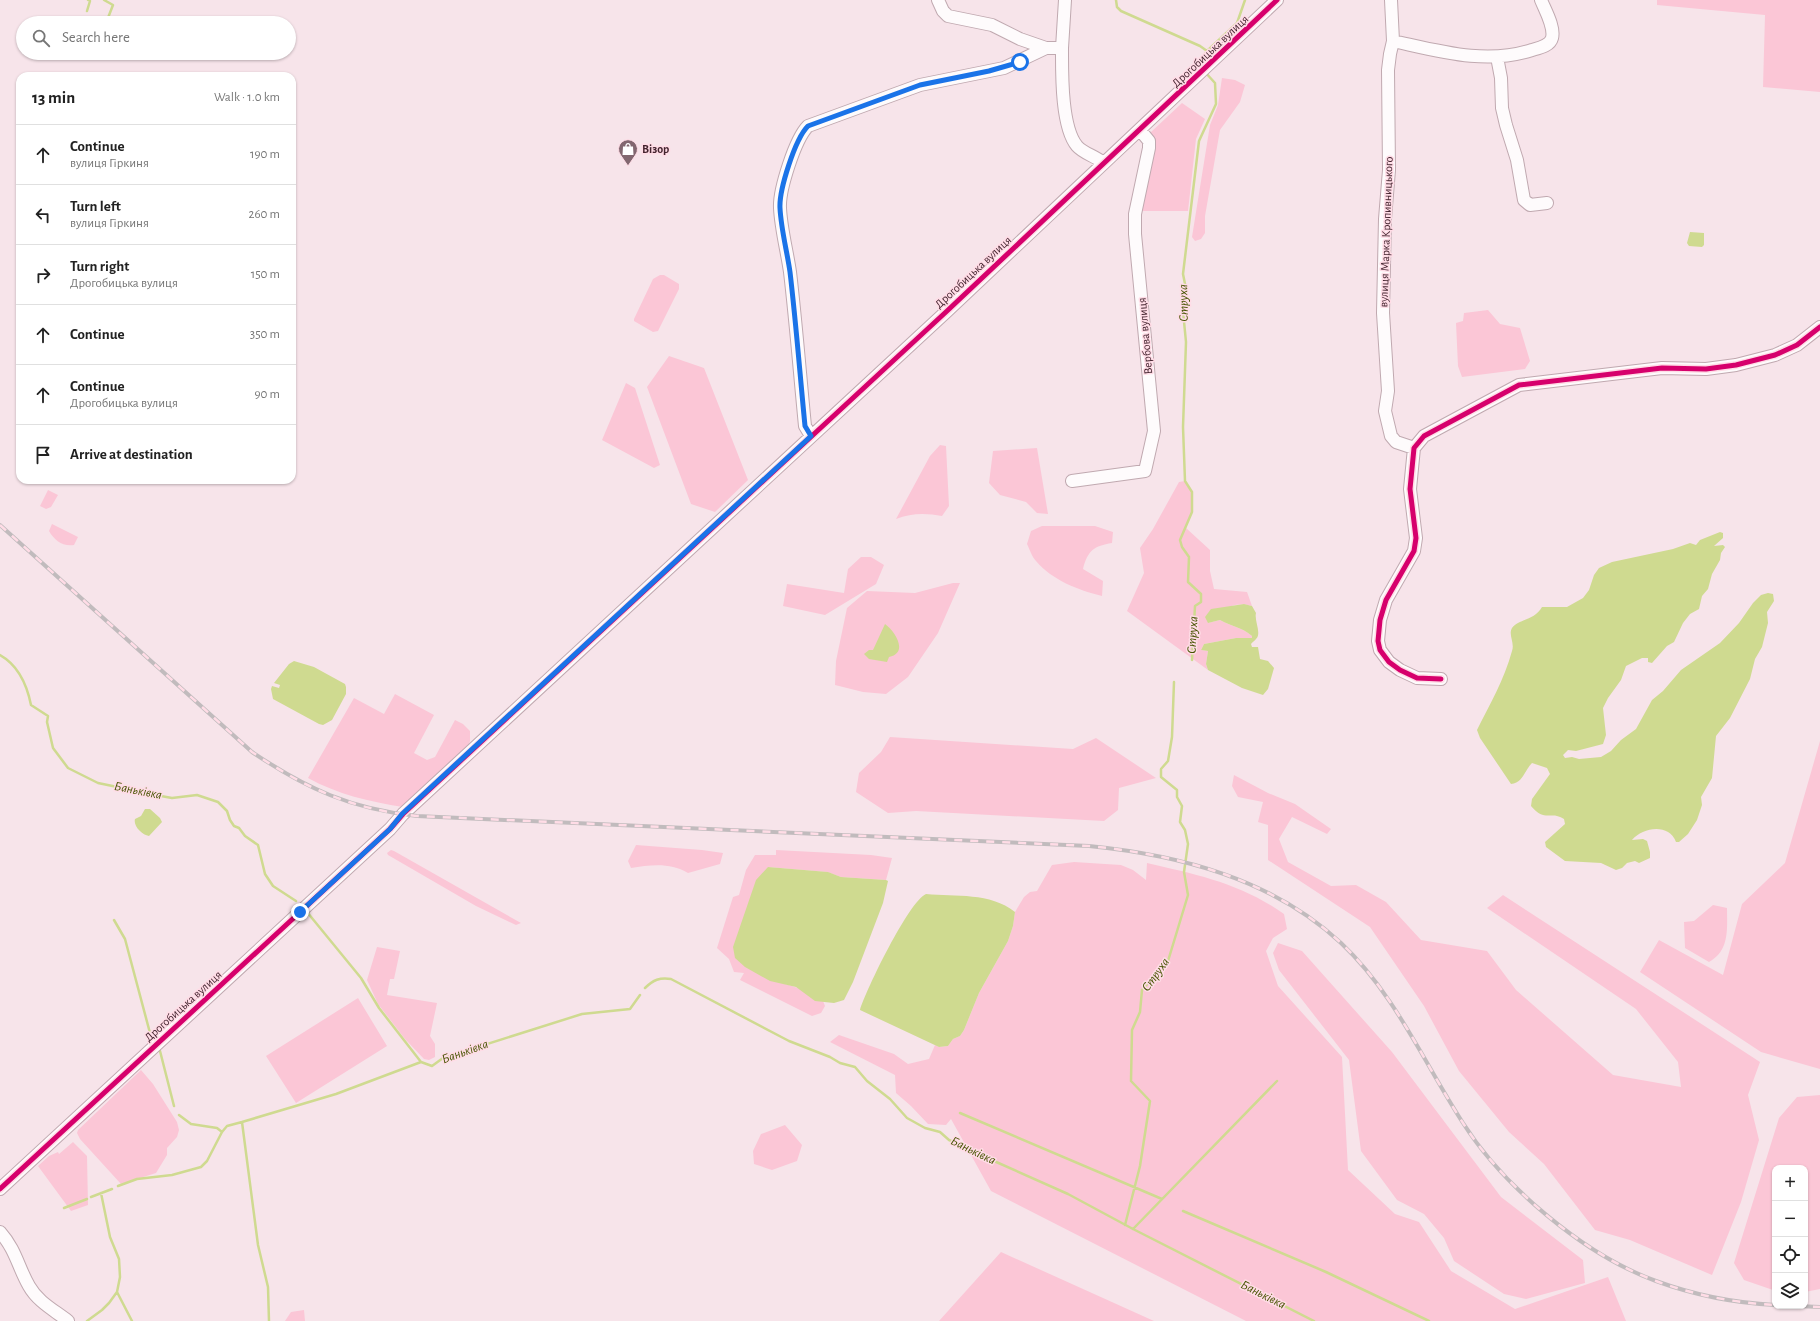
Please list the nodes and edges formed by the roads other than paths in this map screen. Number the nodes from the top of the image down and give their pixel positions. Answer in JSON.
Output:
{"nodes":[{"id":1,"x":938,"y":0,"type":"edge"},
{"id":2,"x":1065,"y":0,"type":"edge"},
{"id":3,"x":1277,"y":0,"type":"edge"},
{"id":4,"x":1391,"y":0,"type":"edge"},
{"id":5,"x":1541,"y":0,"type":"edge"},
{"id":6,"x":1393,"y":42,"type":"junction"},
{"id":7,"x":1046,"y":48,"type":"junction"},
{"id":8,"x":1062,"y":48,"type":"junction"},
{"id":9,"x":1497,"y":57,"type":"junction"},
{"id":10,"x":1140,"y":130,"type":"junction"},
{"id":11,"x":1103,"y":163,"type":"junction"},
{"id":12,"x":1547,"y":203,"type":"dead end"},
{"id":13,"x":1820,"y":326,"type":"edge"},
{"id":14,"x":811,"y":436,"type":"junction"},
{"id":15,"x":1414,"y":448,"type":"junction"},
{"id":16,"x":1072,"y":482,"type":"dead end"},
{"id":17,"x":1441,"y":679,"type":"dead end"},
{"id":18,"x":0,"y":1188,"type":"edge"},
{"id":19,"x":0,"y":1232,"type":"edge"},
{"id":20,"x":68,"y":1321,"type":"edge"}],
"edges":[{"from":1,"to":7,"type":"street"},
{"from":2,"to":8,"type":"street"},
{"from":3,"to":10,"type":"street","name":"Дрогобицька вулиця"},
{"from":4,"to":6,"type":"street","name":"вулиця Марка Кропивницького"},
{"from":5,"to":9,"type":"street"},
{"from":6,"to":9,"type":"street"},
{"from":6,"to":15,"type":"street","name":"вулиця Марка Кропивницького"},
{"from":7,"to":8,"type":"street"},
{"from":7,"to":14,"type":"street"},
{"from":8,"to":11,"type":"street"},
{"from":9,"to":12,"type":"street"},
{"from":10,"to":11,"type":"street","name":"Дрогобицька вулиця"},
{"from":10,"to":16,"type":"street","name":"Вербова вулиця"},
{"from":11,"to":14,"type":"street","name":"Дрогобицька вулиця"},
{"from":13,"to":15,"type":"street"},
{"from":14,"to":18,"type":"street","name":"Дрогобицька вулиця"},
{"from":15,"to":17,"type":"street"},
{"from":19,"to":20,"type":"street"}]}
